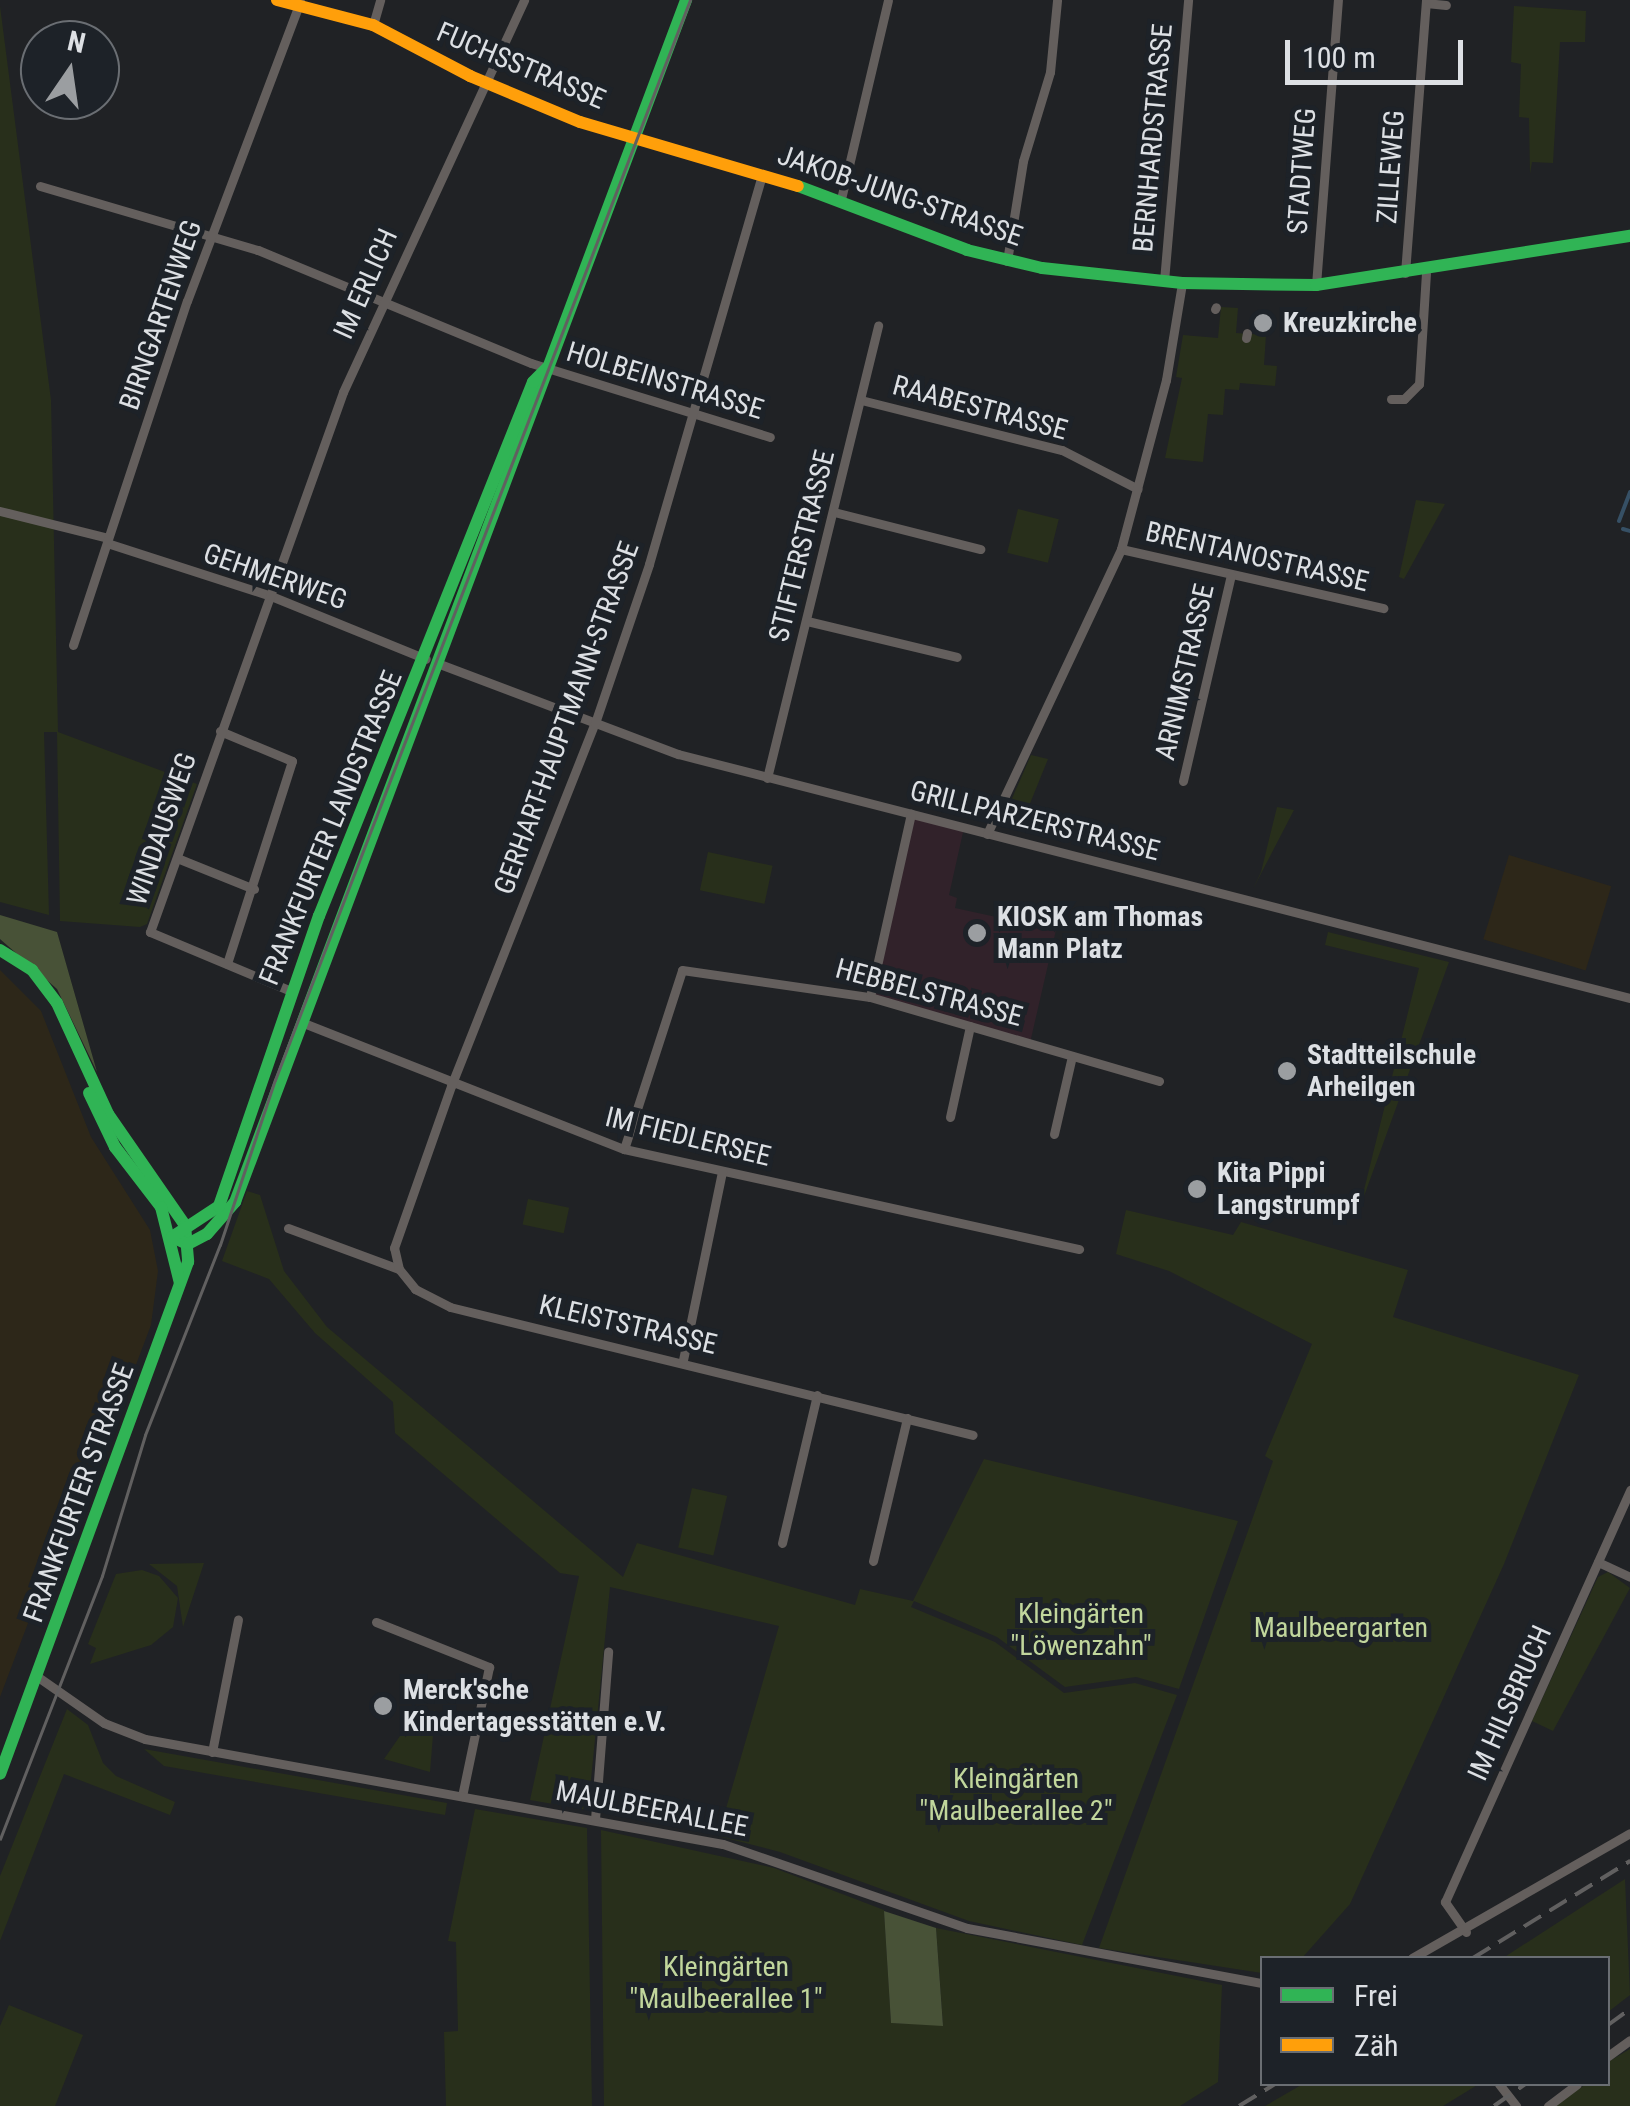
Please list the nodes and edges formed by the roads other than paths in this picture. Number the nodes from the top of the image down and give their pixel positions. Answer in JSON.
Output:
{"nodes":[{"id":1,"x":277,"y":0,"type":"edge"},
{"id":2,"x":380,"y":0,"type":"edge"},
{"id":3,"x":524,"y":0,"type":"edge"},
{"id":4,"x":686,"y":0,"type":"edge"},
{"id":5,"x":888,"y":0,"type":"edge"},
{"id":6,"x":1057,"y":0,"type":"edge"},
{"id":7,"x":1188,"y":0,"type":"edge"},
{"id":8,"x":1338,"y":0,"type":"edge"},
{"id":9,"x":300,"y":2,"type":"edge"},
{"id":10,"x":1426,"y":2,"type":"edge"},
{"id":11,"x":1446,"y":4,"type":"dead end"},
{"id":12,"x":374,"y":26,"type":"junction"},
{"id":13,"x":488,"y":83,"type":"junction"},
{"id":14,"x":634,"y":138,"type":"junction"},
{"id":15,"x":762,"y":175,"type":"junction"},
{"id":16,"x":40,"y":186,"type":"dead end"},
{"id":17,"x":841,"y":199,"type":"junction"},
{"id":18,"x":212,"y":236,"type":"junction"},
{"id":19,"x":1630,"y":236,"type":"edge"},
{"id":20,"x":1007,"y":261,"type":"junction"},
{"id":21,"x":1426,"y":272,"type":"junction"},
{"id":22,"x":1405,"y":276,"type":"junction"},
{"id":23,"x":1164,"y":281,"type":"junction"},
{"id":24,"x":1182,"y":282,"type":"junction"},
{"id":25,"x":1316,"y":285,"type":"junction"},
{"id":26,"x":380,"y":304,"type":"junction"},
{"id":27,"x":878,"y":325,"type":"dead end"},
{"id":28,"x":547,"y":368,"type":"junction"},
{"id":29,"x":1391,"y":399,"type":"dead end"},
{"id":30,"x":862,"y":400,"type":"junction"},
{"id":31,"x":693,"y":415,"type":"junction"},
{"id":32,"x":770,"y":437,"type":"dead end"},
{"id":33,"x":1138,"y":489,"type":"junction"},
{"id":34,"x":0,"y":511,"type":"edge"},
{"id":35,"x":834,"y":512,"type":"junction"},
{"id":36,"x":107,"y":540,"type":"junction"},
{"id":37,"x":980,"y":549,"type":"dead end"},
{"id":38,"x":1121,"y":550,"type":"junction"},
{"id":39,"x":1231,"y":574,"type":"junction"},
{"id":40,"x":271,"y":596,"type":"junction"},
{"id":41,"x":1383,"y":608,"type":"dead end"},
{"id":42,"x":807,"y":621,"type":"junction"},
{"id":43,"x":73,"y":645,"type":"dead end"},
{"id":44,"x":957,"y":657,"type":"dead end"},
{"id":45,"x":432,"y":661,"type":"junction"},
{"id":46,"x":595,"y":723,"type":"junction"},
{"id":47,"x":220,"y":732,"type":"junction"},
{"id":48,"x":767,"y":778,"type":"junction"},
{"id":49,"x":1183,"y":781,"type":"dead end"},
{"id":50,"x":911,"y":814,"type":"junction"},
{"id":51,"x":988,"y":834,"type":"junction"},
{"id":52,"x":177,"y":858,"type":"junction"},
{"id":53,"x":254,"y":889,"type":"junction"},
{"id":54,"x":0,"y":950,"type":"edge"},
{"id":55,"x":227,"y":964,"type":"junction"},
{"id":56,"x":292,"y":991,"type":"junction"},
{"id":57,"x":870,"y":997,"type":"junction"},
{"id":58,"x":1630,"y":998,"type":"edge"},
{"id":59,"x":285,"y":1016,"type":"junction"},
{"id":60,"x":300,"y":1022,"type":"junction"},
{"id":61,"x":970,"y":1026,"type":"junction"},
{"id":62,"x":1072,"y":1056,"type":"junction"},
{"id":63,"x":80,"y":1062,"type":"junction"},
{"id":64,"x":1159,"y":1081,"type":"dead end"},
{"id":65,"x":451,"y":1086,"type":"junction"},
{"id":66,"x":950,"y":1117,"type":"dead end"},
{"id":67,"x":1054,"y":1134,"type":"dead end"},
{"id":68,"x":624,"y":1149,"type":"junction"},
{"id":69,"x":722,"y":1171,"type":"junction"},
{"id":70,"x":186,"y":1226,"type":"junction"},
{"id":71,"x":288,"y":1228,"type":"dead end"},
{"id":72,"x":172,"y":1237,"type":"junction"},
{"id":73,"x":188,"y":1244,"type":"junction"},
{"id":74,"x":1078,"y":1248,"type":"dead end"},
{"id":75,"x":398,"y":1268,"type":"junction"},
{"id":76,"x":180,"y":1284,"type":"junction"},
{"id":77,"x":683,"y":1360,"type":"junction"},
{"id":78,"x":817,"y":1394,"type":"junction"},
{"id":79,"x":907,"y":1418,"type":"junction"},
{"id":80,"x":973,"y":1435,"type":"dead end"},
{"id":81,"x":1630,"y":1490,"type":"edge"},
{"id":82,"x":775,"y":1514,"type":"dead end"},
{"id":83,"x":788,"y":1518,"type":"junction"},
{"id":84,"x":782,"y":1543,"type":"dead end"},
{"id":85,"x":873,"y":1561,"type":"dead end"},
{"id":86,"x":1598,"y":1562,"type":"junction"},
{"id":87,"x":1630,"y":1577,"type":"edge"},
{"id":88,"x":238,"y":1620,"type":"dead end"},
{"id":89,"x":376,"y":1622,"type":"dead end"},
{"id":90,"x":608,"y":1652,"type":"dead end"},
{"id":91,"x":38,"y":1676,"type":"junction"},
{"id":92,"x":212,"y":1752,"type":"junction"},
{"id":93,"x":0,"y":1774,"type":"edge"},
{"id":94,"x":462,"y":1796,"type":"junction"},
{"id":95,"x":595,"y":1819,"type":"junction"},
{"id":96,"x":1630,"y":1834,"type":"edge"},
{"id":97,"x":1466,"y":1932,"type":"junction"},
{"id":98,"x":1416,"y":1956,"type":"edge"},
{"id":99,"x":1260,"y":1984,"type":"edge"},
{"id":100,"x":1574,"y":2086,"type":"edge"},
{"id":101,"x":1548,"y":2106,"type":"edge"}],
"edges":[{"from":1,"to":9,"type":"street","name":"FUCHSSTRASSE"},
{"from":2,"to":12,"type":"street"},
{"from":3,"to":13,"type":"street","name":"IM ERLICH"},
{"from":4,"to":14,"type":"street","name":"FRANKFURTER LANDSTRASSE"},
{"from":5,"to":17,"type":"street"},
{"from":6,"to":20,"type":"street"},
{"from":7,"to":23,"type":"street","name":"BERNHARDSTRASSE"},
{"from":8,"to":25,"type":"street","name":"STADTWEG"},
{"from":9,"to":12,"type":"street","name":"FUCHSSTRASSE"},
{"from":9,"to":18,"type":"street","name":"BIRNGARTENWEG"},
{"from":10,"to":11,"type":"street","name":"ZILLEWEG"},
{"from":10,"to":22,"type":"street","name":"ZILLEWEG"},
{"from":12,"to":13,"type":"street","name":"FUCHSSTRASSE"},
{"from":13,"to":14,"type":"street","name":"FUCHSSTRASSE"},
{"from":13,"to":26,"type":"street","name":"IM ERLICH"},
{"from":14,"to":15,"type":"street","name":"JAKOB-JUNG-STRASSE"},
{"from":14,"to":28,"type":"street","name":"FRANKFURTER LANDSTRASSE"},
{"from":15,"to":17,"type":"street","name":"JAKOB-JUNG-STRASSE"},
{"from":15,"to":31,"type":"street","name":"GERHART-HAUPTMANN-STRASSE"},
{"from":16,"to":18,"type":"street","name":"HOLBEINSTRASSE"},
{"from":17,"to":20,"type":"street","name":"JAKOB-JUNG-STRASSE"},
{"from":18,"to":26,"type":"street","name":"HOLBEINSTRASSE"},
{"from":18,"to":36,"type":"street","name":"BIRNGARTENWEG"},
{"from":19,"to":21,"type":"street","name":"JAKOB-JUNG-STRASSE"},
{"from":20,"to":23,"type":"street","name":"JAKOB-JUNG-STRASSE"},
{"from":21,"to":22,"type":"street","name":"JAKOB-JUNG-STRASSE"},
{"from":21,"to":29,"type":"street"},
{"from":22,"to":25,"type":"street","name":"JAKOB-JUNG-STRASSE"},
{"from":23,"to":24,"type":"street","name":"JAKOB-JUNG-STRASSE"},
{"from":24,"to":25,"type":"street","name":"JAKOB-JUNG-STRASSE"},
{"from":24,"to":33,"type":"street"},
{"from":26,"to":28,"type":"street","name":"HOLBEINSTRASSE"},
{"from":26,"to":40,"type":"street","name":"IM ERLICH"},
{"from":27,"to":30,"type":"street","name":"STIFTERSTRASSE"},
{"from":28,"to":31,"type":"street","name":"HOLBEINSTRASSE"},
{"from":28,"to":45,"type":"street","name":"FRANKFURTER LANDSTRASSE"},
{"from":30,"to":33,"type":"street","name":"RAABESTRASSE"},
{"from":30,"to":35,"type":"street","name":"STIFTERSTRASSE"},
{"from":31,"to":32,"type":"street","name":"HOLBEINSTRASSE"},
{"from":31,"to":46,"type":"street","name":"GERHART-HAUPTMANN-STRASSE"},
{"from":33,"to":38,"type":"street"},
{"from":34,"to":36,"type":"street","name":"GEHMERWEG"},
{"from":35,"to":37,"type":"street"},
{"from":35,"to":42,"type":"street","name":"STIFTERSTRASSE"},
{"from":36,"to":40,"type":"street","name":"GEHMERWEG"},
{"from":36,"to":43,"type":"street","name":"BIRNGARTENWEG"},
{"from":38,"to":39,"type":"street","name":"BRENTANOSTRASSE"},
{"from":38,"to":51,"type":"street"},
{"from":39,"to":41,"type":"street","name":"BRENTANOSTRASSE"},
{"from":39,"to":49,"type":"street","name":"ARNIMSTRASSE"},
{"from":40,"to":45,"type":"street","name":"GEHMERWEG"},
{"from":40,"to":47,"type":"street","name":"WINDAUSWEG"},
{"from":42,"to":44,"type":"street"},
{"from":42,"to":48,"type":"street","name":"STIFTERSTRASSE"},
{"from":45,"to":46,"type":"street","name":"GRILLPARZERSTRASSE"},
{"from":45,"to":56,"type":"street","name":"FRANKFURTER LANDSTRASSE"},
{"from":45,"to":60,"type":"street","name":"FRANKFURTER LANDSTRASSE"},
{"from":46,"to":48,"type":"street","name":"GRILLPARZERSTRASSE"},
{"from":46,"to":65,"type":"street","name":"GERHART-HAUPTMANN-STRASSE"},
{"from":47,"to":52,"type":"street","name":"WINDAUSWEG"},
{"from":47,"to":53,"type":"street"},
{"from":48,"to":50,"type":"street","name":"GRILLPARZERSTRASSE"},
{"from":50,"to":51,"type":"street","name":"GRILLPARZERSTRASSE"},
{"from":50,"to":57,"type":"street"},
{"from":51,"to":58,"type":"street","name":"GRILLPARZERSTRASSE"},
{"from":52,"to":53,"type":"street"},
{"from":52,"to":55,"type":"street","name":"WINDAUSWEG"},
{"from":53,"to":55,"type":"street"},
{"from":54,"to":63,"type":"street"},
{"from":55,"to":56,"type":"street","name":"WINDAUSWEG"},
{"from":56,"to":59,"type":"street","name":"FRANKFURTER LANDSTRASSE"},
{"from":57,"to":61,"type":"street","name":"HEBBELSTRASSE"},
{"from":57,"to":68,"type":"street","name":"HEBBELSTRASSE"},
{"from":59,"to":60,"type":"street","name":"FRANKFURTER LANDSTRASSE"},
{"from":59,"to":70,"type":"street","name":"FRANKFURTER LANDSTRASSE"},
{"from":60,"to":65,"type":"street","name":"IM FIEDLERSEE"},
{"from":60,"to":73,"type":"street","name":"FRANKFURTER LANDSTRASSE"},
{"from":61,"to":62,"type":"street","name":"HEBBELSTRASSE"},
{"from":61,"to":66,"type":"street"},
{"from":62,"to":64,"type":"street","name":"HEBBELSTRASSE"},
{"from":62,"to":67,"type":"street"},
{"from":63,"to":70,"type":"street"},
{"from":63,"to":72,"type":"street","name":"FRANKFURTER STRASSE"},
{"from":65,"to":68,"type":"street","name":"IM FIEDLERSEE"},
{"from":65,"to":75,"type":"street","name":"GERHART-HAUPTMANN-STRASSE"},
{"from":68,"to":69,"type":"street","name":"IM FIEDLERSEE"},
{"from":69,"to":74,"type":"street","name":"IM FIEDLERSEE"},
{"from":69,"to":77,"type":"street"},
{"from":70,"to":72,"type":"street","name":"FRANKFURTER LANDSTRASSE"},
{"from":70,"to":73,"type":"street","name":"FRANKFURTER STRASSE"},
{"from":71,"to":75,"type":"street","name":"KLEISTSTRASSE"},
{"from":72,"to":73,"type":"street"},
{"from":72,"to":76,"type":"street","name":"FRANKFURTER STRASSE"},
{"from":73,"to":76,"type":"street","name":"FRANKFURTER STRASSE"},
{"from":75,"to":77,"type":"street","name":"KLEISTSTRASSE"},
{"from":76,"to":91,"type":"street","name":"FRANKFURTER STRASSE"},
{"from":77,"to":78,"type":"street","name":"KLEISTSTRASSE"},
{"from":78,"to":79,"type":"street","name":"KLEISTSTRASSE"},
{"from":78,"to":83,"type":"street"},
{"from":79,"to":80,"type":"street","name":"KLEISTSTRASSE"},
{"from":79,"to":85,"type":"street"},
{"from":81,"to":86,"type":"street","name":"IM HILSBRUCH"},
{"from":82,"to":83,"type":"street"},
{"from":83,"to":84,"type":"street"},
{"from":86,"to":87,"type":"street"},
{"from":86,"to":97,"type":"street","name":"IM HILSBRUCH"},
{"from":88,"to":92,"type":"street"},
{"from":89,"to":94,"type":"street"},
{"from":90,"to":95,"type":"street"},
{"from":91,"to":92,"type":"street","name":"MAULBEERALLEE"},
{"from":91,"to":93,"type":"street","name":"FRANKFURTER STRASSE"},
{"from":92,"to":94,"type":"street","name":"MAULBEERALLEE"},
{"from":94,"to":95,"type":"street","name":"MAULBEERALLEE"},
{"from":95,"to":99,"type":"street","name":"MAULBEERALLEE"},
{"from":96,"to":97,"type":"street"},
{"from":97,"to":98,"type":"street"},
{"from":100,"to":101,"type":"street"}]}
